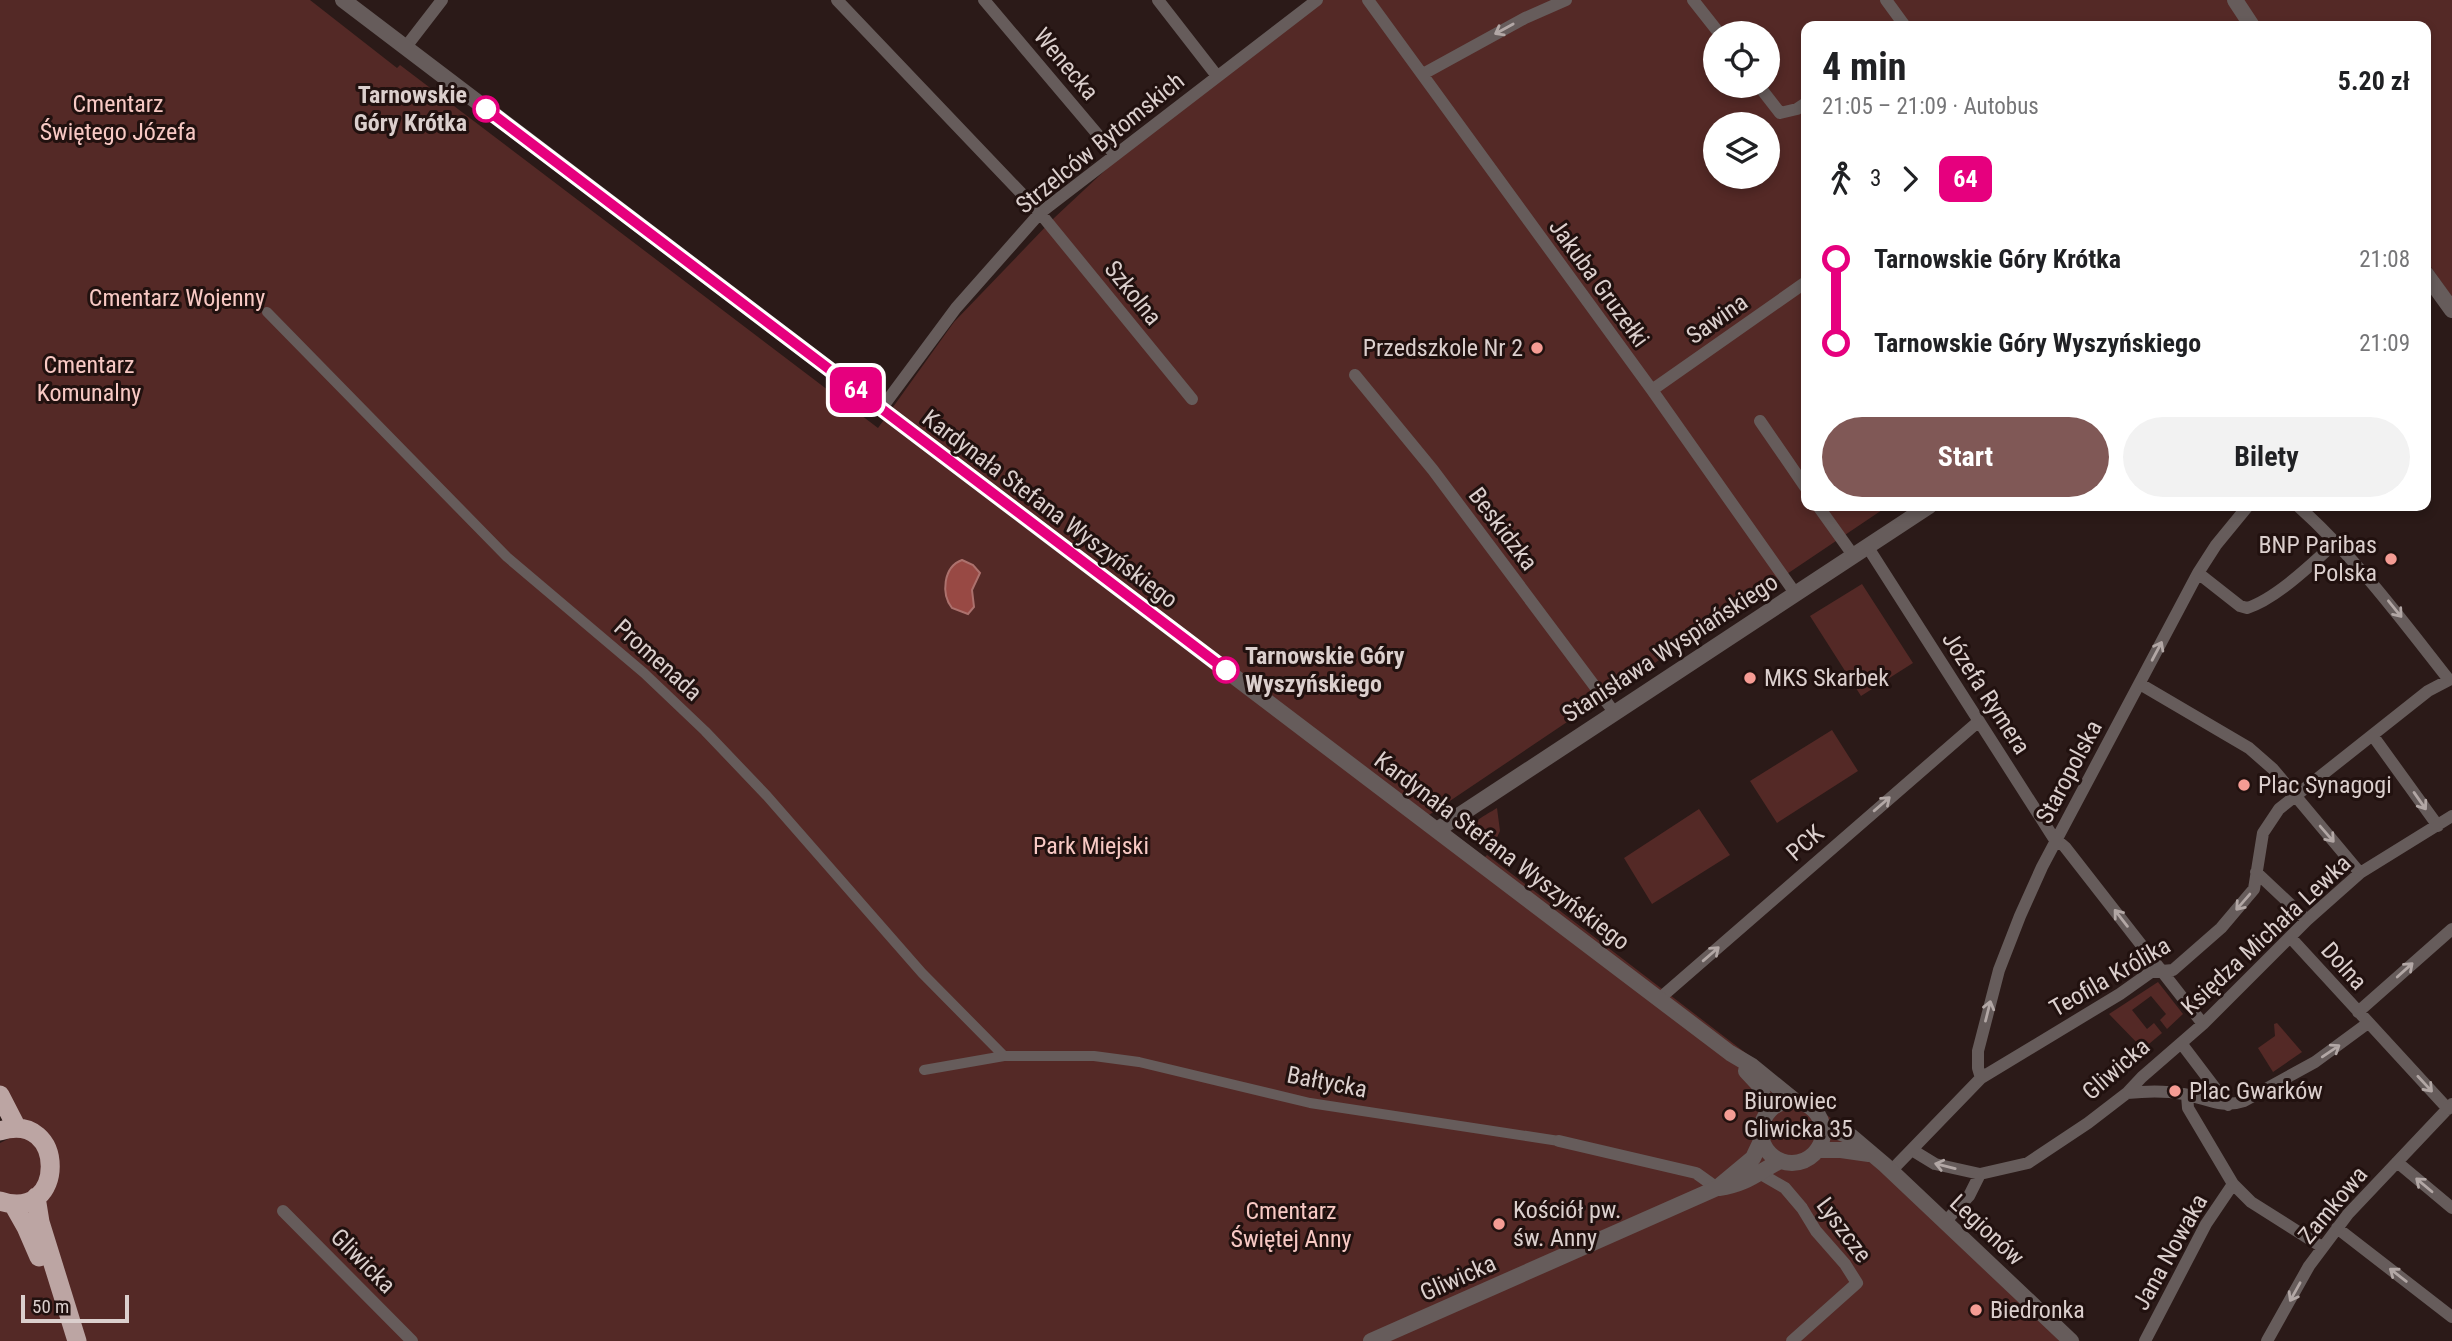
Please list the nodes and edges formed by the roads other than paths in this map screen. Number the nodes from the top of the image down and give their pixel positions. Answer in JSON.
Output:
{"nodes":[{"id":1,"x":343,"y":0,"type":"edge"},
{"id":2,"x":442,"y":0,"type":"edge"},
{"id":3,"x":837,"y":0,"type":"edge"},
{"id":4,"x":984,"y":0,"type":"edge"},
{"id":5,"x":1158,"y":0,"type":"edge"},
{"id":6,"x":1317,"y":0,"type":"edge"},
{"id":7,"x":1368,"y":0,"type":"edge"},
{"id":8,"x":1566,"y":0,"type":"edge"},
{"id":9,"x":1693,"y":0,"type":"edge"},
{"id":10,"x":1886,"y":0,"type":"edge"},
{"id":11,"x":2235,"y":0,"type":"edge"},
{"id":12,"x":1710,"y":21,"type":"edge"},
{"id":13,"x":1901,"y":21,"type":"edge"},
{"id":14,"x":2249,"y":21,"type":"edge"},
{"id":15,"x":405,"y":48,"type":"junction"},
{"id":16,"x":1423,"y":74,"type":"junction"},
{"id":17,"x":1217,"y":76,"type":"junction"},
{"id":18,"x":1768,"y":98,"type":"edge"},
{"id":19,"x":1801,"y":106,"type":"edge"},
{"id":20,"x":1115,"y":155,"type":"junction"},
{"id":21,"x":1040,"y":213,"type":"junction"},
{"id":22,"x":2431,"y":281,"type":"edge"},
{"id":23,"x":1801,"y":286,"type":"edge"},
{"id":24,"x":2452,"y":310,"type":"edge"},
{"id":25,"x":267,"y":312,"type":"dead end"},
{"id":26,"x":1355,"y":374,"type":"dead end"},
{"id":27,"x":1652,"y":390,"type":"junction"},
{"id":28,"x":1192,"y":399,"type":"dead end"},
{"id":29,"x":881,"y":409,"type":"junction"},
{"id":30,"x":1760,"y":421,"type":"dead end"},
{"id":31,"x":1801,"y":481,"type":"edge"},
{"id":32,"x":1822,"y":511,"type":"edge"},
{"id":33,"x":1921,"y":511,"type":"edge"},
{"id":34,"x":2244,"y":511,"type":"edge"},
{"id":35,"x":2303,"y":511,"type":"edge"},
{"id":36,"x":2336,"y":542,"type":"junction"},
{"id":37,"x":1867,"y":546,"type":"junction"},
{"id":38,"x":1853,"y":555,"type":"junction"},
{"id":39,"x":2198,"y":573,"type":"junction"},
{"id":40,"x":1795,"y":593,"type":"junction"},
{"id":41,"x":2451,"y":680,"type":"edge"},
{"id":42,"x":2140,"y":684,"type":"junction"},
{"id":43,"x":1614,"y":712,"type":"junction"},
{"id":44,"x":1979,"y":721,"type":"junction"},
{"id":45,"x":2373,"y":736,"type":"junction"},
{"id":46,"x":2294,"y":795,"type":"junction"},
{"id":47,"x":2452,"y":816,"type":"edge"},
{"id":48,"x":2438,"y":826,"type":"junction"},
{"id":49,"x":1437,"y":830,"type":"junction"},
{"id":50,"x":2057,"y":840,"type":"junction"},
{"id":51,"x":2256,"y":872,"type":"junction"},
{"id":52,"x":2360,"y":873,"type":"junction"},
{"id":53,"x":2307,"y":920,"type":"junction"},
{"id":54,"x":2452,"y":929,"type":"edge"},
{"id":55,"x":2290,"y":937,"type":"junction"},
{"id":56,"x":2163,"y":971,"type":"junction"},
{"id":57,"x":1660,"y":999,"type":"junction"},
{"id":58,"x":2358,"y":1012,"type":"junction"},
{"id":59,"x":2368,"y":1023,"type":"junction"},
{"id":60,"x":2203,"y":1024,"type":"junction"},
{"id":61,"x":2181,"y":1043,"type":"junction"},
{"id":62,"x":1730,"y":1054,"type":"junction"},
{"id":63,"x":1004,"y":1056,"type":"junction"},
{"id":64,"x":924,"y":1070,"type":"dead end"},
{"id":65,"x":1981,"y":1078,"type":"junction"},
{"id":66,"x":2127,"y":1093,"type":"junction"},
{"id":67,"x":0,"y":1095,"type":"edge"},
{"id":68,"x":2187,"y":1095,"type":"junction"},
{"id":69,"x":1795,"y":1101,"type":"junction"},
{"id":70,"x":2228,"y":1105,"type":"junction"},
{"id":71,"x":2450,"y":1107,"type":"edge"},
{"id":72,"x":1769,"y":1111,"type":"junction"},
{"id":73,"x":1823,"y":1126,"type":"junction"},
{"id":74,"x":8,"y":1130,"type":"edge"},
{"id":75,"x":1559,"y":1141,"type":"joint"},
{"id":76,"x":1761,"y":1141,"type":"junction"},
{"id":77,"x":1817,"y":1150,"type":"junction"},
{"id":78,"x":1912,"y":1150,"type":"junction"},
{"id":79,"x":1869,"y":1154,"type":"junction"},
{"id":80,"x":1780,"y":1161,"type":"junction"},
{"id":81,"x":2397,"y":1161,"type":"junction"},
{"id":82,"x":1891,"y":1171,"type":"junction"},
{"id":83,"x":1761,"y":1174,"type":"junction"},
{"id":84,"x":1980,"y":1174,"type":"junction"},
{"id":85,"x":2233,"y":1184,"type":"junction"},
{"id":86,"x":1717,"y":1188,"type":"junction"},
{"id":87,"x":36,"y":1197,"type":"junction"},
{"id":88,"x":7,"y":1203,"type":"edge"},
{"id":89,"x":2452,"y":1208,"type":"edge"},
{"id":90,"x":283,"y":1211,"type":"dead end"},
{"id":91,"x":1945,"y":1222,"type":"junction"},
{"id":92,"x":2337,"y":1228,"type":"junction"},
{"id":93,"x":2322,"y":1247,"type":"junction"},
{"id":94,"x":2452,"y":1317,"type":"edge"},
{"id":95,"x":68,"y":1341,"type":"edge"},
{"id":96,"x":77,"y":1341,"type":"edge"},
{"id":97,"x":412,"y":1341,"type":"edge"},
{"id":98,"x":1371,"y":1341,"type":"edge"},
{"id":99,"x":1791,"y":1341,"type":"edge"},
{"id":100,"x":2071,"y":1341,"type":"edge"},
{"id":101,"x":2145,"y":1341,"type":"edge"},
{"id":102,"x":2267,"y":1341,"type":"edge"}],
"edges":[{"from":1,"to":15,"type":"street","name":"Kardynała Stefana Wyszyńskiego"},
{"from":2,"to":15,"type":"street"},
{"from":3,"to":21,"type":"street","name":"Szkolna"},
{"from":4,"to":20,"type":"street","name":"Wenecka"},
{"from":5,"to":17,"type":"street"},
{"from":6,"to":17,"type":"street","name":"Strzelców Bytomskich"},
{"from":7,"to":16,"type":"street","name":"Jakuba Gruzełki"},
{"from":8,"to":16,"type":"street","one_way":true},
{"from":9,"to":12,"type":"street"},
{"from":10,"to":13,"type":"street"},
{"from":11,"to":14,"type":"street"},
{"from":15,"to":29,"type":"street","name":"Kardynała Stefana Wyszyńskiego"},
{"from":16,"to":27,"type":"street","name":"Jakuba Gruzełki"},
{"from":17,"to":20,"type":"street","name":"Strzelców Bytomskich"},
{"from":18,"to":19,"type":"street"},
{"from":20,"to":21,"type":"street","name":"Strzelców Bytomskich"},
{"from":21,"to":28,"type":"street","name":"Szkolna"},
{"from":21,"to":29,"type":"street","name":"Strzelców Bytomskich"},
{"from":22,"to":24,"type":"street"},
{"from":23,"to":27,"type":"street","name":"Sawina"},
{"from":25,"to":63,"type":"street","name":"Promenada"},
{"from":26,"to":43,"type":"street","name":"Beskidzka"},
{"from":27,"to":40,"type":"street","name":"Jakuba Gruzełki"},
{"from":29,"to":49,"type":"street","name":"Kardynała Stefana Wyszyńskiego"},
{"from":30,"to":31,"type":"street"},
{"from":32,"to":38,"type":"street"},
{"from":33,"to":37,"type":"street","name":"Stanisława Wyspiańskiego"},
{"from":34,"to":39,"type":"street","name":"Staropolska"},
{"from":35,"to":36,"type":"street"},
{"from":36,"to":39,"type":"street"},
{"from":36,"to":41,"type":"street","one_way":true},
{"from":37,"to":38,"type":"street","name":"Stanisława Wyspiańskiego"},
{"from":37,"to":44,"type":"street","name":"Józefa Rymera"},
{"from":38,"to":40,"type":"street","name":"Stanisława Wyspiańskiego"},
{"from":42,"to":39,"type":"street","name":"Staropolska","one_way":true},
{"from":40,"to":43,"type":"street","name":"Stanisława Wyspiańskiego"},
{"from":41,"to":45,"type":"street","name":"Teofila Królika"},
{"from":42,"to":46,"type":"street"},
{"from":42,"to":50,"type":"street","name":"Staropolska"},
{"from":43,"to":49,"type":"street","name":"Stanisława Wyspiańskiego"},
{"from":44,"to":50,"type":"street","name":"Józefa Rymera"},
{"from":57,"to":44,"type":"street","name":"PCK","one_way":true},
{"from":45,"to":46,"type":"street","name":"Teofila Królika"},
{"from":45,"to":48,"type":"street","one_way":true},
{"from":46,"to":51,"type":"street","name":"Teofila Królika"},
{"from":46,"to":52,"type":"street","one_way":true},
{"from":47,"to":48,"type":"street","name":"Księdza Michała Lewka"},
{"from":48,"to":52,"type":"street","name":"Księdza Michała Lewka"},
{"from":49,"to":57,"type":"street","name":"Kardynała Stefana Wyszyńskiego"},
{"from":56,"to":50,"type":"street","name":"Józefa Rymera","one_way":true},
{"from":65,"to":50,"type":"street","name":"Staropolska","one_way":true},
{"from":51,"to":53,"type":"street"},
{"from":51,"to":56,"type":"street","name":"Teofila Królika","one_way":true},
{"from":52,"to":53,"type":"street","name":"Księdza Michała Lewka"},
{"from":53,"to":55,"type":"street","name":"Księdza Michała Lewka"},
{"from":58,"to":54,"type":"street","one_way":true},
{"from":55,"to":58,"type":"street","name":"Dolna"},
{"from":55,"to":60,"type":"street","name":"Księdza Michała Lewka"},
{"from":56,"to":60,"type":"street","name":"Józefa Rymera"},
{"from":56,"to":65,"type":"street","name":"Teofila Królika"},
{"from":57,"to":62,"type":"street","name":"Kardynała Stefana Wyszyńskiego"},
{"from":58,"to":59,"type":"street","name":"Dolna"},
{"from":70,"to":59,"type":"street","one_way":true},
{"from":59,"to":71,"type":"street","one_way":true},
{"from":60,"to":61,"type":"street","name":"Księdza Michała Lewka"},
{"from":61,"to":66,"type":"street","name":"Gliwicka"},
{"from":61,"to":70,"type":"street","name":"Gliwicka"},
{"from":62,"to":69,"type":"street","name":"Kardynała Stefana Wyszyńskiego"},
{"from":62,"to":72,"type":"street","name":"Kardynała Stefana Wyszyńskiego"},
{"from":63,"to":64,"type":"street","name":"Bałtycka"},
{"from":63,"to":75,"type":"street","name":"Bałtycka"},
{"from":65,"to":78,"type":"street","name":"Teofila Królika"},
{"from":66,"to":68,"type":"street"},
{"from":66,"to":84,"type":"street","name":"Gliwicka"},
{"from":67,"to":74,"type":"highway"},
{"from":68,"to":70,"type":"street"},
{"from":68,"to":85,"type":"street"},
{"from":69,"to":72,"type":"street"},
{"from":69,"to":73,"type":"street"},
{"from":71,"to":81,"type":"street","name":"Zamkowa"},
{"from":72,"to":76,"type":"street"},
{"from":73,"to":77,"type":"street"},
{"from":73,"to":79,"type":"street","name":"Legionów"},
{"from":74,"to":87,"type":"highway"},
{"from":75,"to":86,"type":"street","name":"Bałtycka"},
{"from":76,"to":80,"type":"street"},
{"from":76,"to":86,"type":"street","name":"Gliwicka"},
{"from":77,"to":79,"type":"street"},
{"from":77,"to":80,"type":"street"},
{"from":78,"to":82,"type":"street"},
{"from":84,"to":78,"type":"street","name":"Gliwicka","one_way":true},
{"from":79,"to":82,"type":"street","name":"Legionów"},
{"from":80,"to":83,"type":"street","name":"Gliwicka"},
{"from":89,"to":81,"type":"street","one_way":true},
{"from":81,"to":92,"type":"street","name":"Zamkowa"},
{"from":82,"to":91,"type":"street","name":"Legionów"},
{"from":83,"to":86,"type":"street","name":"Gliwicka"},
{"from":83,"to":99,"type":"street","name":"Lyszcze"},
{"from":84,"to":91,"type":"street"},
{"from":85,"to":93,"type":"street"},
{"from":85,"to":101,"type":"street","name":"Jana Nowaka"},
{"from":86,"to":98,"type":"street","name":"Gliwicka"},
{"from":87,"to":88,"type":"highway"},
{"from":87,"to":96,"type":"highway"},
{"from":88,"to":95,"type":"highway"},
{"from":90,"to":97,"type":"street","name":"Gliwicka"},
{"from":91,"to":100,"type":"street","name":"Legionów"},
{"from":92,"to":93,"type":"street","name":"Zamkowa"},
{"from":94,"to":92,"type":"street","one_way":true},
{"from":93,"to":102,"type":"street","name":"Zamkowa","one_way":true}]}
